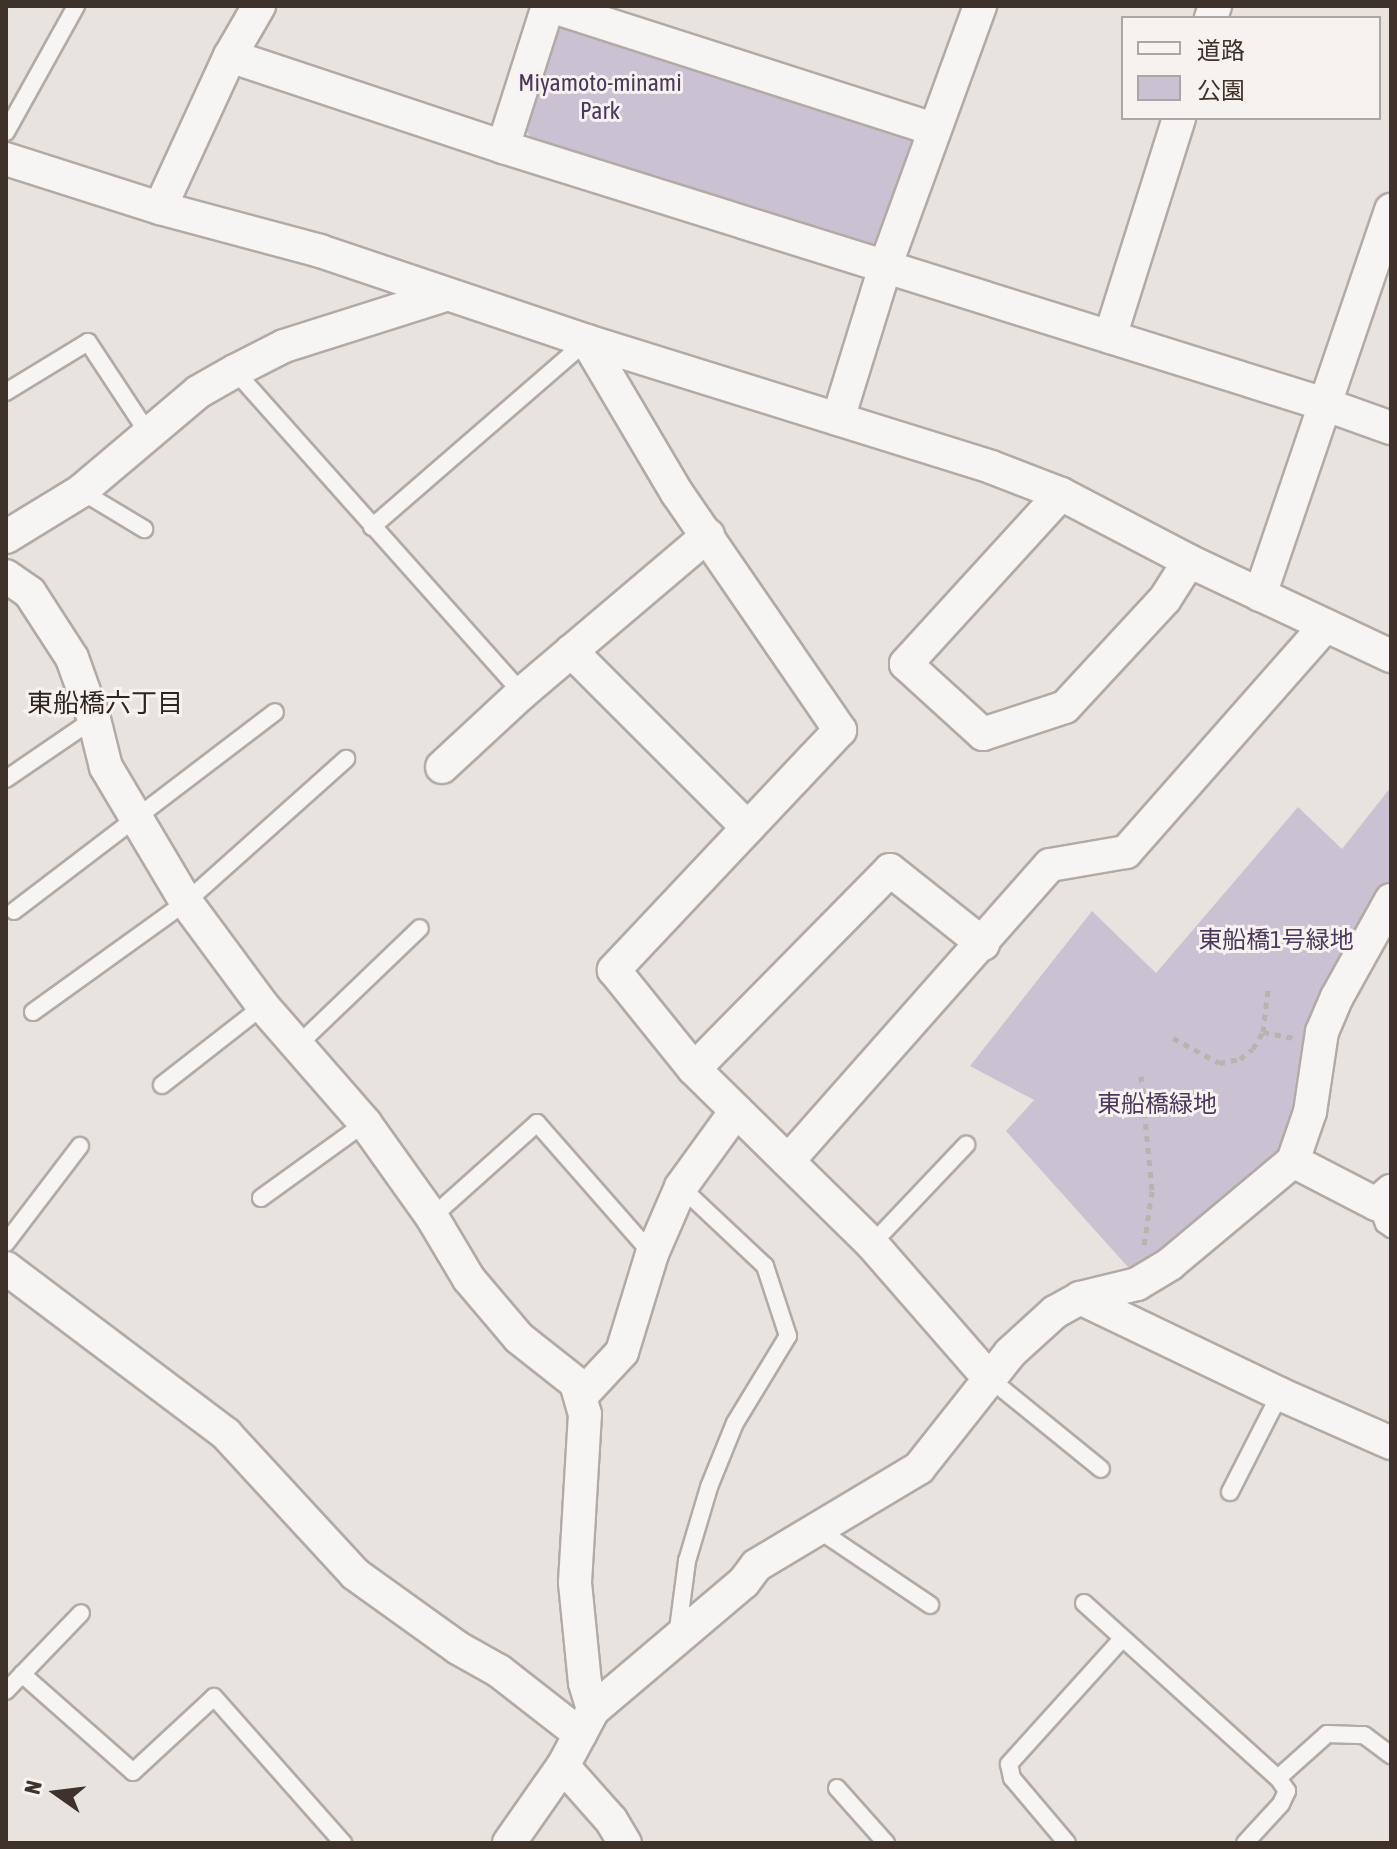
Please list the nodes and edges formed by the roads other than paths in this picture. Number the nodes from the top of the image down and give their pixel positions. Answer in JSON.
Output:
{"nodes":[{"id":1,"x":76,"y":6,"type":"edge"},
{"id":2,"x":259,"y":6,"type":"edge"},
{"id":3,"x":549,"y":6,"type":"edge"},
{"id":4,"x":980,"y":6,"type":"edge"},
{"id":5,"x":230,"y":56,"type":"junction"},
{"id":6,"x":1178,"y":120,"type":"edge"},
{"id":7,"x":933,"y":129,"type":"junction"},
{"id":8,"x":6,"y":132,"type":"edge"},
{"id":9,"x":503,"y":147,"type":"junction"},
{"id":10,"x":6,"y":159,"type":"edge"},
{"id":11,"x":160,"y":208,"type":"junction"},
{"id":12,"x":1391,"y":210,"type":"edge"},
{"id":13,"x":885,"y":267,"type":"junction"},
{"id":14,"x":445,"y":295,"type":"junction"},
{"id":15,"x":1110,"y":337,"type":"junction"},
{"id":16,"x":587,"y":341,"type":"junction"},
{"id":17,"x":235,"y":371,"type":"junction"},
{"id":18,"x":6,"y":392,"type":"edge"},
{"id":19,"x":1324,"y":404,"type":"junction"},
{"id":20,"x":838,"y":419,"type":"junction"},
{"id":21,"x":1391,"y":428,"type":"edge"},
{"id":22,"x":148,"y":433,"type":"junction"},
{"id":23,"x":81,"y":491,"type":"junction"},
{"id":24,"x":1061,"y":494,"type":"junction"},
{"id":25,"x":372,"y":527,"type":"junction"},
{"id":26,"x":144,"y":529,"type":"dead end"},
{"id":27,"x":708,"y":535,"type":"junction"},
{"id":28,"x":6,"y":537,"type":"edge"},
{"id":29,"x":1189,"y":561,"type":"junction"},
{"id":30,"x":6,"y":576,"type":"edge"},
{"id":31,"x":1260,"y":595,"type":"junction"},
{"id":32,"x":1325,"y":626,"type":"junction"},
{"id":33,"x":571,"y":651,"type":"junction"},
{"id":34,"x":1391,"y":656,"type":"edge"},
{"id":35,"x":522,"y":693,"type":"junction"},
{"id":36,"x":275,"y":712,"type":"dead end"},
{"id":37,"x":94,"y":719,"type":"junction"},
{"id":38,"x":346,"y":759,"type":"dead end"},
{"id":39,"x":442,"y":767,"type":"dead end"},
{"id":40,"x":6,"y":779,"type":"edge"},
{"id":41,"x":137,"y":816,"type":"junction"},
{"id":42,"x":748,"y":828,"type":"junction"},
{"id":43,"x":1391,"y":900,"type":"edge"},
{"id":44,"x":186,"y":902,"type":"junction"},
{"id":45,"x":14,"y":911,"type":"dead end"},
{"id":46,"x":420,"y":928,"type":"dead end"},
{"id":47,"x":983,"y":944,"type":"junction"},
{"id":48,"x":263,"y":1006,"type":"junction"},
{"id":49,"x":33,"y":1012,"type":"dead end"},
{"id":50,"x":297,"y":1046,"type":"junction"},
{"id":51,"x":694,"y":1069,"type":"junction"},
{"id":52,"x":162,"y":1085,"type":"dead end"},
{"id":53,"x":736,"y":1111,"type":"junction"},
{"id":54,"x":365,"y":1123,"type":"junction"},
{"id":55,"x":966,"y":1145,"type":"dead end"},
{"id":56,"x":80,"y":1146,"type":"dead end"},
{"id":57,"x":788,"y":1161,"type":"junction"},
{"id":58,"x":1293,"y":1161,"type":"junction"},
{"id":59,"x":681,"y":1187,"type":"junction"},
{"id":60,"x":261,"y":1198,"type":"dead end"},
{"id":61,"x":1386,"y":1208,"type":"edge"},
{"id":62,"x":432,"y":1217,"type":"junction"},
{"id":63,"x":6,"y":1243,"type":"edge"},
{"id":64,"x":872,"y":1244,"type":"junction"},
{"id":65,"x":652,"y":1254,"type":"junction"},
{"id":66,"x":6,"y":1268,"type":"edge"},
{"id":67,"x":1080,"y":1298,"type":"junction"},
{"id":68,"x":989,"y":1378,"type":"junction"},
{"id":69,"x":1280,"y":1394,"type":"junction"},
{"id":70,"x":581,"y":1396,"type":"junction"},
{"id":71,"x":1391,"y":1443,"type":"edge"},
{"id":72,"x":1101,"y":1469,"type":"dead end"},
{"id":73,"x":1230,"y":1492,"type":"dead end"},
{"id":74,"x":819,"y":1530,"type":"junction"},
{"id":75,"x":1084,"y":1603,"type":"dead end"},
{"id":76,"x":930,"y":1605,"type":"dead end"},
{"id":77,"x":81,"y":1613,"type":"dead end"},
{"id":78,"x":676,"y":1639,"type":"junction"},
{"id":79,"x":1122,"y":1639,"type":"junction"},
{"id":80,"x":22,"y":1674,"type":"junction"},
{"id":81,"x":6,"y":1691,"type":"edge"},
{"id":82,"x":586,"y":1722,"type":"junction"},
{"id":83,"x":1391,"y":1755,"type":"edge"},
{"id":84,"x":563,"y":1766,"type":"junction"},
{"id":85,"x":1278,"y":1778,"type":"junction"},
{"id":86,"x":837,"y":1788,"type":"dead end"},
{"id":87,"x":343,"y":1843,"type":"edge"},
{"id":88,"x":509,"y":1843,"type":"edge"},
{"id":89,"x":625,"y":1843,"type":"edge"},
{"id":90,"x":886,"y":1843,"type":"edge"},
{"id":91,"x":1067,"y":1843,"type":"edge"},
{"id":92,"x":1245,"y":1843,"type":"edge"}],
"edges":[{"from":1,"to":8,"type":"lane"},
{"from":2,"to":5,"type":"street"},
{"from":3,"to":7,"type":"street"},
{"from":3,"to":9,"type":"street"},
{"from":4,"to":7,"type":"street"},
{"from":5,"to":9,"type":"street"},
{"from":5,"to":11,"type":"street"},
{"from":6,"to":15,"type":"street"},
{"from":7,"to":13,"type":"street"},
{"from":9,"to":13,"type":"street"},
{"from":10,"to":11,"type":"street"},
{"from":11,"to":14,"type":"street"},
{"from":12,"to":19,"type":"street"},
{"from":13,"to":15,"type":"street"},
{"from":13,"to":20,"type":"street"},
{"from":14,"to":16,"type":"street"},
{"from":14,"to":17,"type":"street"},
{"from":15,"to":19,"type":"street"},
{"from":16,"to":20,"type":"street"},
{"from":16,"to":25,"type":"lane"},
{"from":16,"to":27,"type":"street"},
{"from":17,"to":22,"type":"street"},
{"from":17,"to":25,"type":"lane"},
{"from":18,"to":22,"type":"lane"},
{"from":19,"to":21,"type":"street"},
{"from":19,"to":31,"type":"street"},
{"from":20,"to":24,"type":"street"},
{"from":22,"to":23,"type":"street"},
{"from":23,"to":26,"type":"lane"},
{"from":23,"to":28,"type":"street"},
{"from":24,"to":29,"type":"street"},
{"from":24,"to":29,"type":"street"},
{"from":25,"to":35,"type":"lane"},
{"from":27,"to":33,"type":"street"},
{"from":27,"to":42,"type":"street"},
{"from":29,"to":31,"type":"street"},
{"from":30,"to":37,"type":"street"},
{"from":31,"to":32,"type":"street"},
{"from":32,"to":34,"type":"street"},
{"from":32,"to":47,"type":"street"},
{"from":33,"to":35,"type":"street"},
{"from":33,"to":42,"type":"street"},
{"from":35,"to":39,"type":"street"},
{"from":36,"to":41,"type":"lane"},
{"from":37,"to":40,"type":"lane"},
{"from":37,"to":41,"type":"street"},
{"from":38,"to":44,"type":"lane"},
{"from":41,"to":44,"type":"street"},
{"from":41,"to":45,"type":"lane"},
{"from":42,"to":51,"type":"street"},
{"from":43,"to":58,"type":"street"},
{"from":44,"to":48,"type":"street"},
{"from":44,"to":49,"type":"lane"},
{"from":46,"to":50,"type":"lane"},
{"from":47,"to":51,"type":"street"},
{"from":47,"to":57,"type":"street"},
{"from":48,"to":50,"type":"street"},
{"from":48,"to":52,"type":"lane"},
{"from":50,"to":54,"type":"street"},
{"from":51,"to":53,"type":"street"},
{"from":53,"to":57,"type":"street"},
{"from":53,"to":59,"type":"street"},
{"from":54,"to":60,"type":"lane"},
{"from":54,"to":62,"type":"street"},
{"from":55,"to":64,"type":"lane"},
{"from":56,"to":63,"type":"lane"},
{"from":57,"to":64,"type":"street"},
{"from":58,"to":61,"type":"street"},
{"from":58,"to":67,"type":"street"},
{"from":59,"to":65,"type":"street"},
{"from":59,"to":78,"type":"lane"},
{"from":62,"to":65,"type":"lane"},
{"from":62,"to":70,"type":"street"},
{"from":64,"to":68,"type":"street"},
{"from":65,"to":70,"type":"street"},
{"from":66,"to":82,"type":"street"},
{"from":67,"to":68,"type":"street"},
{"from":67,"to":69,"type":"street"},
{"from":68,"to":72,"type":"lane"},
{"from":68,"to":74,"type":"street"},
{"from":69,"to":71,"type":"street"},
{"from":69,"to":73,"type":"lane"},
{"from":70,"to":82,"type":"street"},
{"from":74,"to":76,"type":"lane"},
{"from":74,"to":78,"type":"street"},
{"from":75,"to":79,"type":"lane"},
{"from":77,"to":80,"type":"lane"},
{"from":78,"to":82,"type":"street"},
{"from":79,"to":85,"type":"lane"},
{"from":79,"to":91,"type":"lane"},
{"from":80,"to":81,"type":"lane"},
{"from":80,"to":87,"type":"lane"},
{"from":82,"to":84,"type":"street"},
{"from":83,"to":85,"type":"lane"},
{"from":84,"to":88,"type":"street"},
{"from":84,"to":89,"type":"street"},
{"from":85,"to":92,"type":"lane"},
{"from":86,"to":90,"type":"lane"}]}
